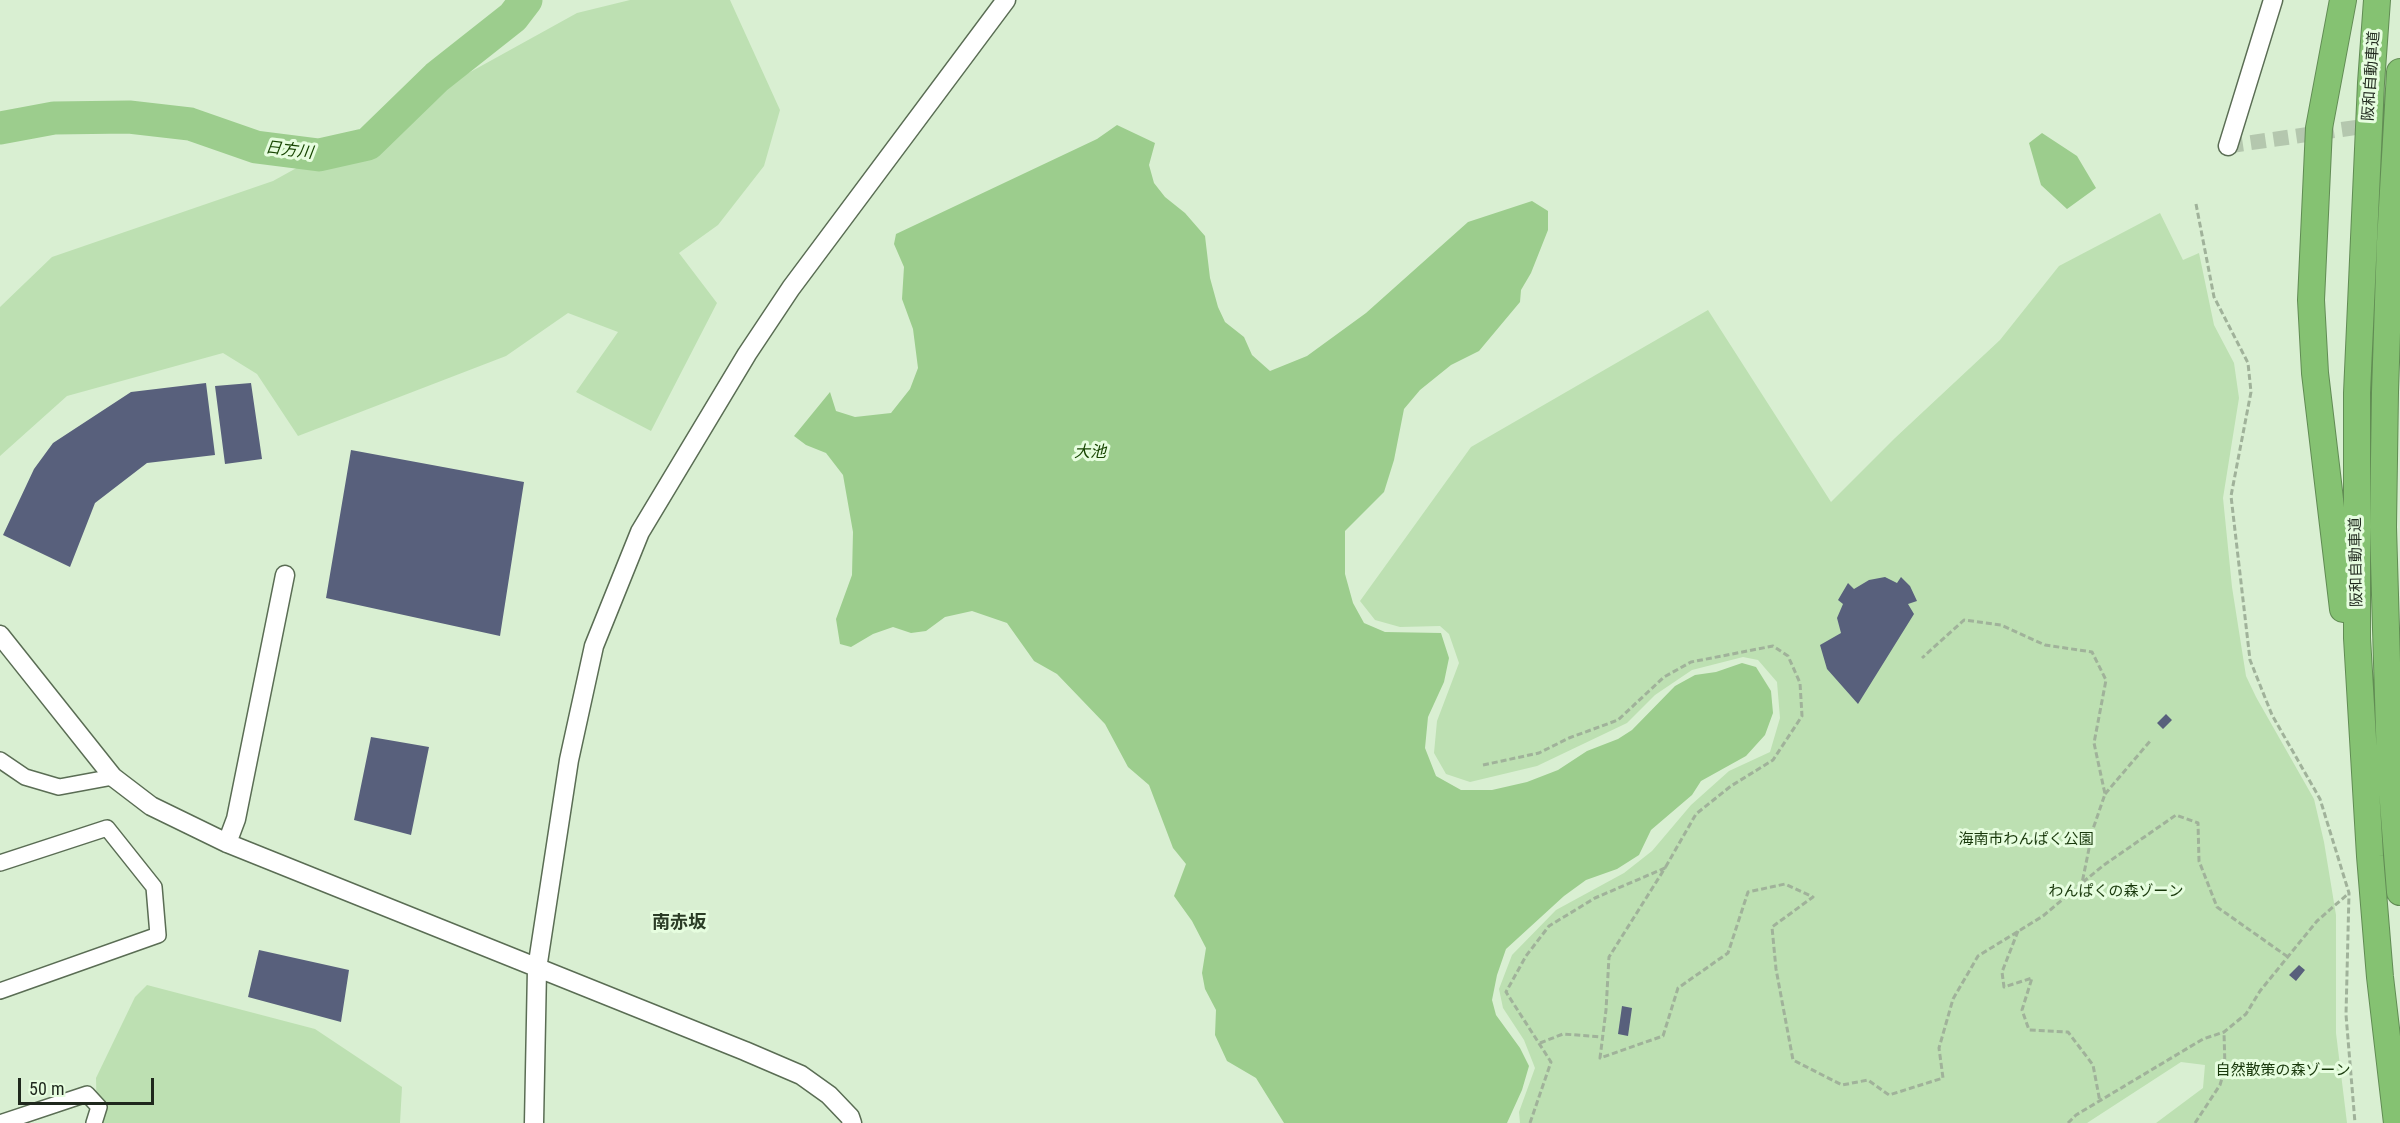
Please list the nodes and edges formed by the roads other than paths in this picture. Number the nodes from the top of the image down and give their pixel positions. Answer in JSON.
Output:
{"nodes":[{"id":1,"x":1006,"y":0,"type":"edge"},
{"id":2,"x":2273,"y":0,"type":"edge"},
{"id":3,"x":2343,"y":0,"type":"edge"},
{"id":4,"x":2378,"y":0,"type":"edge"},
{"id":5,"x":2400,"y":72,"type":"edge"},
{"id":6,"x":2228,"y":146,"type":"dead end"},
{"id":7,"x":2400,"y":447,"type":"edge"},
{"id":8,"x":285,"y":575,"type":"dead end"},
{"id":9,"x":0,"y":635,"type":"edge"},
{"id":10,"x":0,"y":760,"type":"edge"},
{"id":11,"x":2390,"y":764,"type":"junction"},
{"id":12,"x":2364,"y":766,"type":"junction"},
{"id":13,"x":113,"y":777,"type":"junction"},
{"id":14,"x":227,"y":843,"type":"junction"},
{"id":15,"x":0,"y":863,"type":"edge"},
{"id":16,"x":2400,"y":892,"type":"edge"},
{"id":17,"x":537,"y":969,"type":"junction"},
{"id":18,"x":0,"y":991,"type":"edge"},
{"id":19,"x":0,"y":1123,"type":"edge"},
{"id":20,"x":94,"y":1123,"type":"edge"},
{"id":21,"x":534,"y":1123,"type":"edge"},
{"id":22,"x":852,"y":1123,"type":"edge"},
{"id":23,"x":2397,"y":1123,"type":"edge"}],
"edges":[{"from":1,"to":17,"type":"street"},
{"from":2,"to":6,"type":"street"},
{"from":3,"to":12,"type":"highway"},
{"from":4,"to":12,"type":"highway","name":"阪和自動車道"},
{"from":5,"to":11,"type":"highway","name":"阪和自動車道"},
{"from":7,"to":11,"type":"highway"},
{"from":8,"to":14,"type":"street"},
{"from":9,"to":13,"type":"street"},
{"from":10,"to":13,"type":"street"},
{"from":11,"to":16,"type":"highway","name":"阪和自動車道"},
{"from":12,"to":23,"type":"highway","name":"阪和自動車道"},
{"from":13,"to":14,"type":"street"},
{"from":14,"to":17,"type":"street"},
{"from":15,"to":18,"type":"street"},
{"from":17,"to":21,"type":"street"},
{"from":17,"to":22,"type":"street"},
{"from":19,"to":20,"type":"street"}]}
